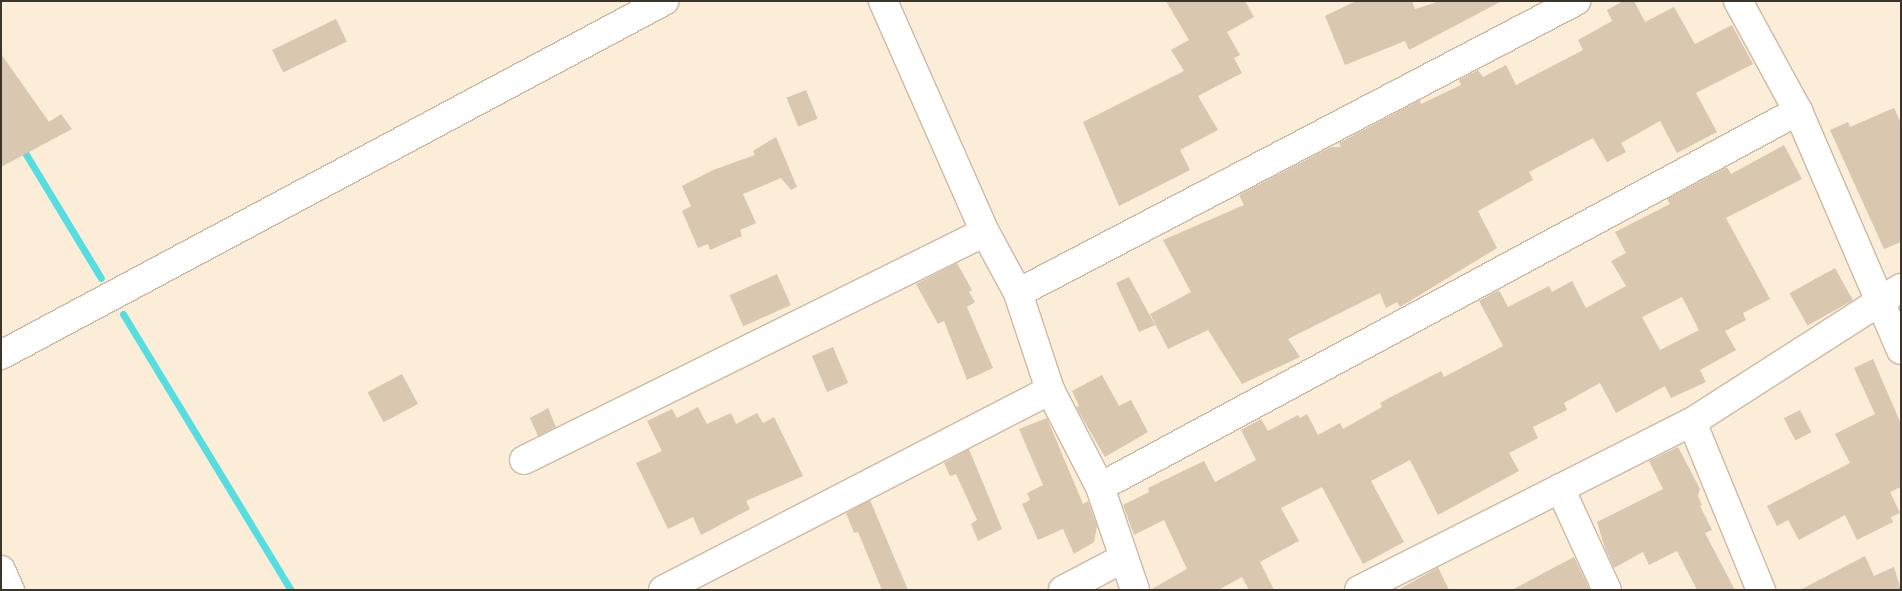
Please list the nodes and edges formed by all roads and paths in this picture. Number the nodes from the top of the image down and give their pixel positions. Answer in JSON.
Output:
{"nodes":[{"id":1,"x":664,"y":1,"type":"edge"},
{"id":2,"x":883,"y":1,"type":"edge"},
{"id":3,"x":1576,"y":1,"type":"edge"},
{"id":4,"x":1738,"y":1,"type":"edge"},
{"id":5,"x":1798,"y":111,"type":"junction"},
{"id":6,"x":985,"y":232,"type":"junction"},
{"id":7,"x":1018,"y":293,"type":"junction"},
{"id":8,"x":1890,"y":294,"type":"edge"},
{"id":9,"x":1901,"y":350,"type":"edge"},
{"id":10,"x":1,"y":355,"type":"edge"},
{"id":11,"x":1050,"y":390,"type":"junction"},
{"id":12,"x":1692,"y":422,"type":"junction"},
{"id":13,"x":524,"y":460,"type":"dead end"},
{"id":14,"x":1100,"y":487,"type":"junction"},
{"id":15,"x":1560,"y":488,"type":"junction"},
{"id":16,"x":1122,"y":559,"type":"junction"},
{"id":17,"x":1,"y":570,"type":"edge"},
{"id":18,"x":10,"y":590,"type":"edge"},
{"id":19,"x":663,"y":590,"type":"edge"},
{"id":20,"x":1063,"y":590,"type":"edge"},
{"id":21,"x":1135,"y":590,"type":"edge"},
{"id":22,"x":1360,"y":590,"type":"edge"},
{"id":23,"x":1607,"y":590,"type":"edge"},
{"id":24,"x":1761,"y":590,"type":"edge"}],
"edges":[{"from":1,"to":10,"type":"street"},
{"from":2,"to":6,"type":"street"},
{"from":3,"to":7,"type":"street"},
{"from":4,"to":5,"type":"street"},
{"from":5,"to":8,"type":"street"},
{"from":5,"to":14,"type":"street"},
{"from":6,"to":7,"type":"street"},
{"from":6,"to":13,"type":"street"},
{"from":7,"to":11,"type":"street"},
{"from":8,"to":9,"type":"street"},
{"from":8,"to":12,"type":"street"},
{"from":11,"to":14,"type":"street"},
{"from":11,"to":19,"type":"street"},
{"from":12,"to":15,"type":"street"},
{"from":12,"to":24,"type":"street"},
{"from":14,"to":16,"type":"street"},
{"from":15,"to":22,"type":"street"},
{"from":15,"to":23,"type":"street"},
{"from":16,"to":20,"type":"street"},
{"from":16,"to":21,"type":"street"},
{"from":17,"to":18,"type":"street"}]}
